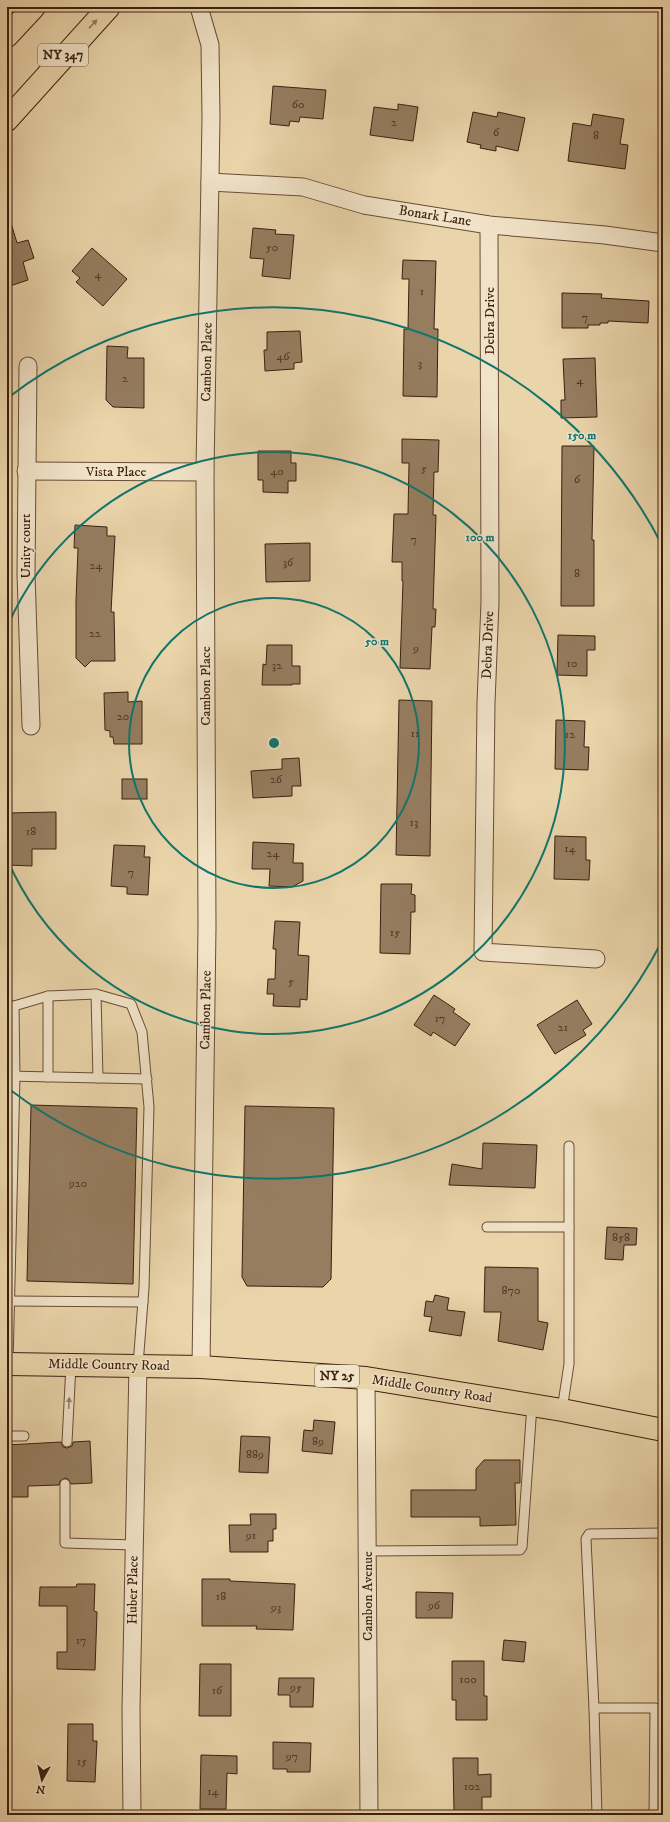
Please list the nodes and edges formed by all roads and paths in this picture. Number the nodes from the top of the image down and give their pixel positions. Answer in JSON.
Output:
{"nodes":[{"id":1,"x":34,"y":7,"type":"edge"},
{"id":2,"x":109,"y":7,"type":"edge"},
{"id":3,"x":199,"y":7,"type":"edge"},
{"id":4,"x":7,"y":36,"type":"edge"},
{"id":5,"x":7,"y":120,"type":"edge"},
{"id":6,"x":210,"y":182,"type":"junction"},
{"id":7,"x":489,"y":225,"type":"junction"},
{"id":8,"x":663,"y":243,"type":"edge"},
{"id":9,"x":28,"y":366,"type":"dead end"},
{"id":10,"x":26,"y":472,"type":"junction"},
{"id":11,"x":205,"y":472,"type":"junction"},
{"id":12,"x":31,"y":726,"type":"dead end"},
{"id":13,"x":596,"y":959,"type":"dead end"},
{"id":14,"x":96,"y":994,"type":"junction"},
{"id":15,"x":48,"y":996,"type":"junction"},
{"id":16,"x":10,"y":1006,"type":"edge"},
{"id":17,"x":11,"y":1076,"type":"edge"},
{"id":18,"x":48,"y":1077,"type":"junction"},
{"id":19,"x":98,"y":1078,"type":"junction"},
{"id":20,"x":147,"y":1079,"type":"junction"},
{"id":21,"x":569,"y":1146,"type":"dead end"},
{"id":22,"x":10,"y":1148,"type":"edge"},
{"id":23,"x":9,"y":1205,"type":"edge"},
{"id":24,"x":487,"y":1227,"type":"dead end"},
{"id":25,"x":569,"y":1227,"type":"junction"},
{"id":26,"x":9,"y":1261,"type":"edge"},
{"id":27,"x":9,"y":1300,"type":"junction"},
{"id":28,"x":143,"y":1302,"type":"junction"},
{"id":29,"x":7,"y":1364,"type":"edge"},
{"id":30,"x":71,"y":1365,"type":"junction"},
{"id":31,"x":138,"y":1365,"type":"junction"},
{"id":32,"x":201,"y":1367,"type":"junction"},
{"id":33,"x":366,"y":1378,"type":"junction"},
{"id":34,"x":532,"y":1405,"type":"junction"},
{"id":35,"x":562,"y":1410,"type":"junction"},
{"id":36,"x":663,"y":1430,"type":"edge"},
{"id":37,"x":7,"y":1436,"type":"edge"},
{"id":38,"x":24,"y":1436,"type":"dead end"},
{"id":39,"x":67,"y":1442,"type":"dead end"},
{"id":40,"x":65,"y":1484,"type":"dead end"},
{"id":41,"x":663,"y":1533,"type":"edge"},
{"id":42,"x":134,"y":1545,"type":"junction"},
{"id":43,"x":368,"y":1551,"type":"junction"},
{"id":44,"x":594,"y":1708,"type":"junction"},
{"id":45,"x":659,"y":1708,"type":"edge"},
{"id":46,"x":132,"y":1815,"type":"edge"},
{"id":47,"x":369,"y":1815,"type":"edge"},
{"id":48,"x":597,"y":1815,"type":"edge"},
{"id":49,"x":654,"y":1815,"type":"edge"}],
"edges":[{"from":1,"to":4,"type":"main road"},
{"from":5,"to":2,"type":"main road","number":"NY 347","one_way":true},
{"from":3,"to":6,"type":"street","name":"Cambon Place"},
{"from":6,"to":7,"type":"street","name":"Bonark Lane"},
{"from":6,"to":11,"type":"street","name":"Cambon Place"},
{"from":7,"to":8,"type":"street","name":"Bonark Lane"},
{"from":7,"to":13,"type":"street","name":"Debra Drive"},
{"from":9,"to":10,"type":"street","name":"Unity court"},
{"from":10,"to":11,"type":"street","name":"Vista Place"},
{"from":10,"to":12,"type":"street","name":"Unity court"},
{"from":11,"to":32,"type":"street","name":"Cambon Place"},
{"from":14,"to":15,"type":"lane"},
{"from":14,"to":19,"type":"lane"},
{"from":14,"to":20,"type":"lane"},
{"from":15,"to":16,"type":"lane"},
{"from":15,"to":18,"type":"lane"},
{"from":16,"to":17,"type":"lane"},
{"from":17,"to":18,"type":"lane"},
{"from":17,"to":22,"type":"lane"},
{"from":18,"to":19,"type":"lane"},
{"from":19,"to":20,"type":"lane"},
{"from":20,"to":28,"type":"lane"},
{"from":21,"to":25,"type":"lane"},
{"from":22,"to":23,"type":"lane"},
{"from":23,"to":26,"type":"lane"},
{"from":24,"to":25,"type":"lane"},
{"from":25,"to":35,"type":"lane"},
{"from":26,"to":27,"type":"lane"},
{"from":27,"to":28,"type":"lane"},
{"from":27,"to":29,"type":"lane"},
{"from":28,"to":31,"type":"lane"},
{"from":29,"to":30,"type":"main road","name":"Middle Country Road","number":"NY 25"},
{"from":30,"to":31,"type":"main road","name":"Middle Country Road","number":"NY 25"},
{"from":39,"to":30,"type":"lane","one_way":true},
{"from":31,"to":32,"type":"main road","name":"Middle Country Road","number":"NY 25"},
{"from":31,"to":42,"type":"street","name":"Huber Place"},
{"from":32,"to":33,"type":"main road","name":"Middle Country Road","number":"NY 25"},
{"from":33,"to":34,"type":"main road","name":"Middle Country Road","number":"NY 25"},
{"from":33,"to":43,"type":"street","name":"Cambon Avenue"},
{"from":34,"to":35,"type":"main road","name":"Middle Country Road","number":"NY 25"},
{"from":34,"to":43,"type":"lane"},
{"from":35,"to":36,"type":"main road","name":"Middle Country Road","number":"NY 25"},
{"from":37,"to":38,"type":"lane"},
{"from":40,"to":42,"type":"lane"},
{"from":41,"to":44,"type":"lane"},
{"from":42,"to":46,"type":"street","name":"Huber Place"},
{"from":43,"to":47,"type":"street","name":"Cambon Avenue"},
{"from":44,"to":45,"type":"lane"},
{"from":44,"to":48,"type":"lane"},
{"from":45,"to":49,"type":"lane"}]}
